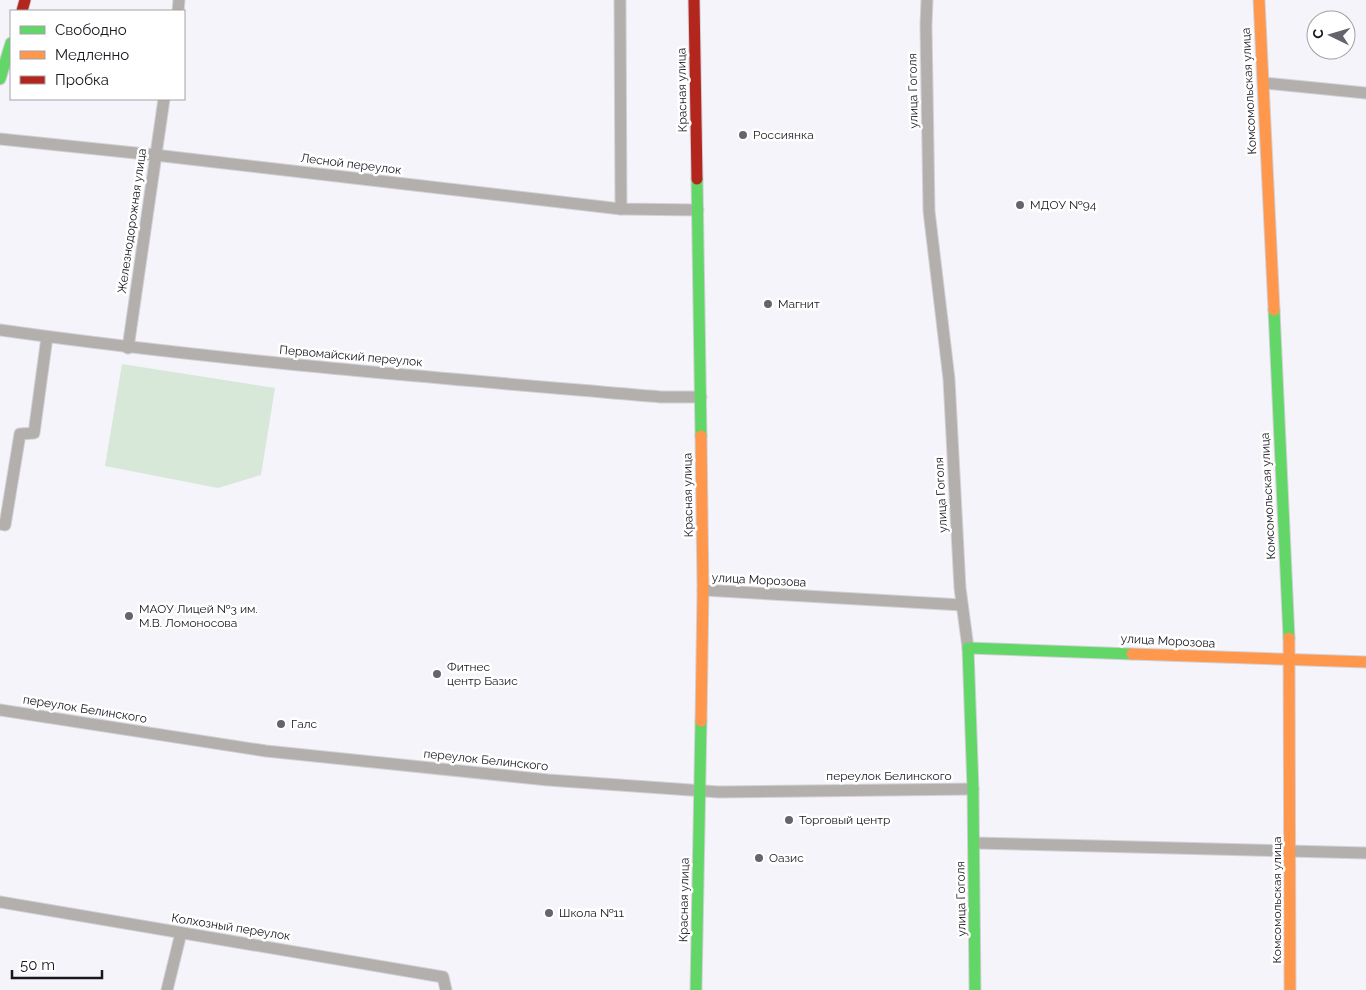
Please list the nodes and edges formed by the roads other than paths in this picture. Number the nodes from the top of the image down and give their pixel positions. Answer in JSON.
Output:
{"nodes":[{"id":1,"x":620,"y":0,"type":"edge"},
{"id":2,"x":694,"y":0,"type":"edge"},
{"id":3,"x":928,"y":0,"type":"edge"},
{"id":4,"x":1259,"y":0,"type":"edge"},
{"id":5,"x":10,"y":47,"type":"edge"},
{"id":6,"x":0,"y":79,"type":"edge"},
{"id":7,"x":1264,"y":83,"type":"junction"},
{"id":8,"x":1366,"y":93,"type":"edge"},
{"id":9,"x":164,"y":100,"type":"edge"},
{"id":10,"x":0,"y":139,"type":"edge"},
{"id":11,"x":155,"y":155,"type":"junction"},
{"id":12,"x":621,"y":209,"type":"junction"},
{"id":13,"x":698,"y":210,"type":"junction"},
{"id":14,"x":0,"y":330,"type":"edge"},
{"id":15,"x":47,"y":337,"type":"junction"},
{"id":16,"x":128,"y":348,"type":"junction"},
{"id":17,"x":701,"y":397,"type":"junction"},
{"id":18,"x":2,"y":525,"type":"edge"},
{"id":19,"x":704,"y":590,"type":"junction"},
{"id":20,"x":962,"y":605,"type":"junction"},
{"id":21,"x":968,"y":648,"type":"junction"},
{"id":22,"x":1290,"y":661,"type":"junction"},
{"id":23,"x":1366,"y":662,"type":"edge"},
{"id":24,"x":0,"y":710,"type":"edge"},
{"id":25,"x":973,"y":789,"type":"junction"},
{"id":26,"x":699,"y":791,"type":"junction"},
{"id":27,"x":974,"y":844,"type":"junction"},
{"id":28,"x":1291,"y":852,"type":"junction"},
{"id":29,"x":1366,"y":853,"type":"edge"},
{"id":30,"x":0,"y":902,"type":"edge"},
{"id":31,"x":181,"y":933,"type":"junction"},
{"id":32,"x":167,"y":990,"type":"edge"},
{"id":33,"x":446,"y":990,"type":"edge"},
{"id":34,"x":696,"y":990,"type":"edge"},
{"id":35,"x":975,"y":990,"type":"edge"},
{"id":36,"x":1290,"y":990,"type":"edge"}],
"edges":[{"from":1,"to":12,"type":"street"},
{"from":2,"to":13,"type":"street","name":"Красная улица"},
{"from":3,"to":20,"type":"street","name":"улица Гоголя"},
{"from":4,"to":7,"type":"street","name":"Комсомольская улица"},
{"from":5,"to":6,"type":"street"},
{"from":7,"to":8,"type":"street"},
{"from":7,"to":22,"type":"street","name":"Комсомольская улица"},
{"from":9,"to":11,"type":"street","name":"Железнодорожная улица"},
{"from":10,"to":11,"type":"street","name":"Лесной переулок"},
{"from":11,"to":12,"type":"street","name":"Лесной переулок"},
{"from":11,"to":16,"type":"street","name":"Железнодорожная улица"},
{"from":12,"to":13,"type":"street","name":"Лесной переулок"},
{"from":13,"to":17,"type":"street","name":"Красная улица"},
{"from":14,"to":15,"type":"street","name":"Первомайский переулок"},
{"from":15,"to":16,"type":"street","name":"Первомайский переулок"},
{"from":15,"to":18,"type":"street"},
{"from":16,"to":17,"type":"street","name":"Первомайский переулок"},
{"from":17,"to":19,"type":"street","name":"Красная улица"},
{"from":19,"to":20,"type":"street","name":"улица Морозова"},
{"from":19,"to":26,"type":"street","name":"Красная улица"},
{"from":20,"to":21,"type":"street","name":"улица Гоголя"},
{"from":21,"to":22,"type":"street","name":"улица Морозова"},
{"from":21,"to":25,"type":"street","name":"улица Гоголя"},
{"from":22,"to":23,"type":"street","name":"улица Морозова"},
{"from":22,"to":28,"type":"street","name":"Комсомольская улица"},
{"from":24,"to":26,"type":"street","name":"переулок Белинского"},
{"from":25,"to":26,"type":"street","name":"переулок Белинского"},
{"from":25,"to":27,"type":"street","name":"улица Гоголя"},
{"from":26,"to":34,"type":"street","name":"Красная улица"},
{"from":27,"to":28,"type":"street"},
{"from":27,"to":35,"type":"street","name":"улица Гоголя"},
{"from":28,"to":29,"type":"street"},
{"from":28,"to":36,"type":"street","name":"Комсомольская улица"},
{"from":30,"to":31,"type":"street","name":"Колхозный переулок"},
{"from":31,"to":32,"type":"street"},
{"from":31,"to":33,"type":"street","name":"Колхозный переулок"}]}
